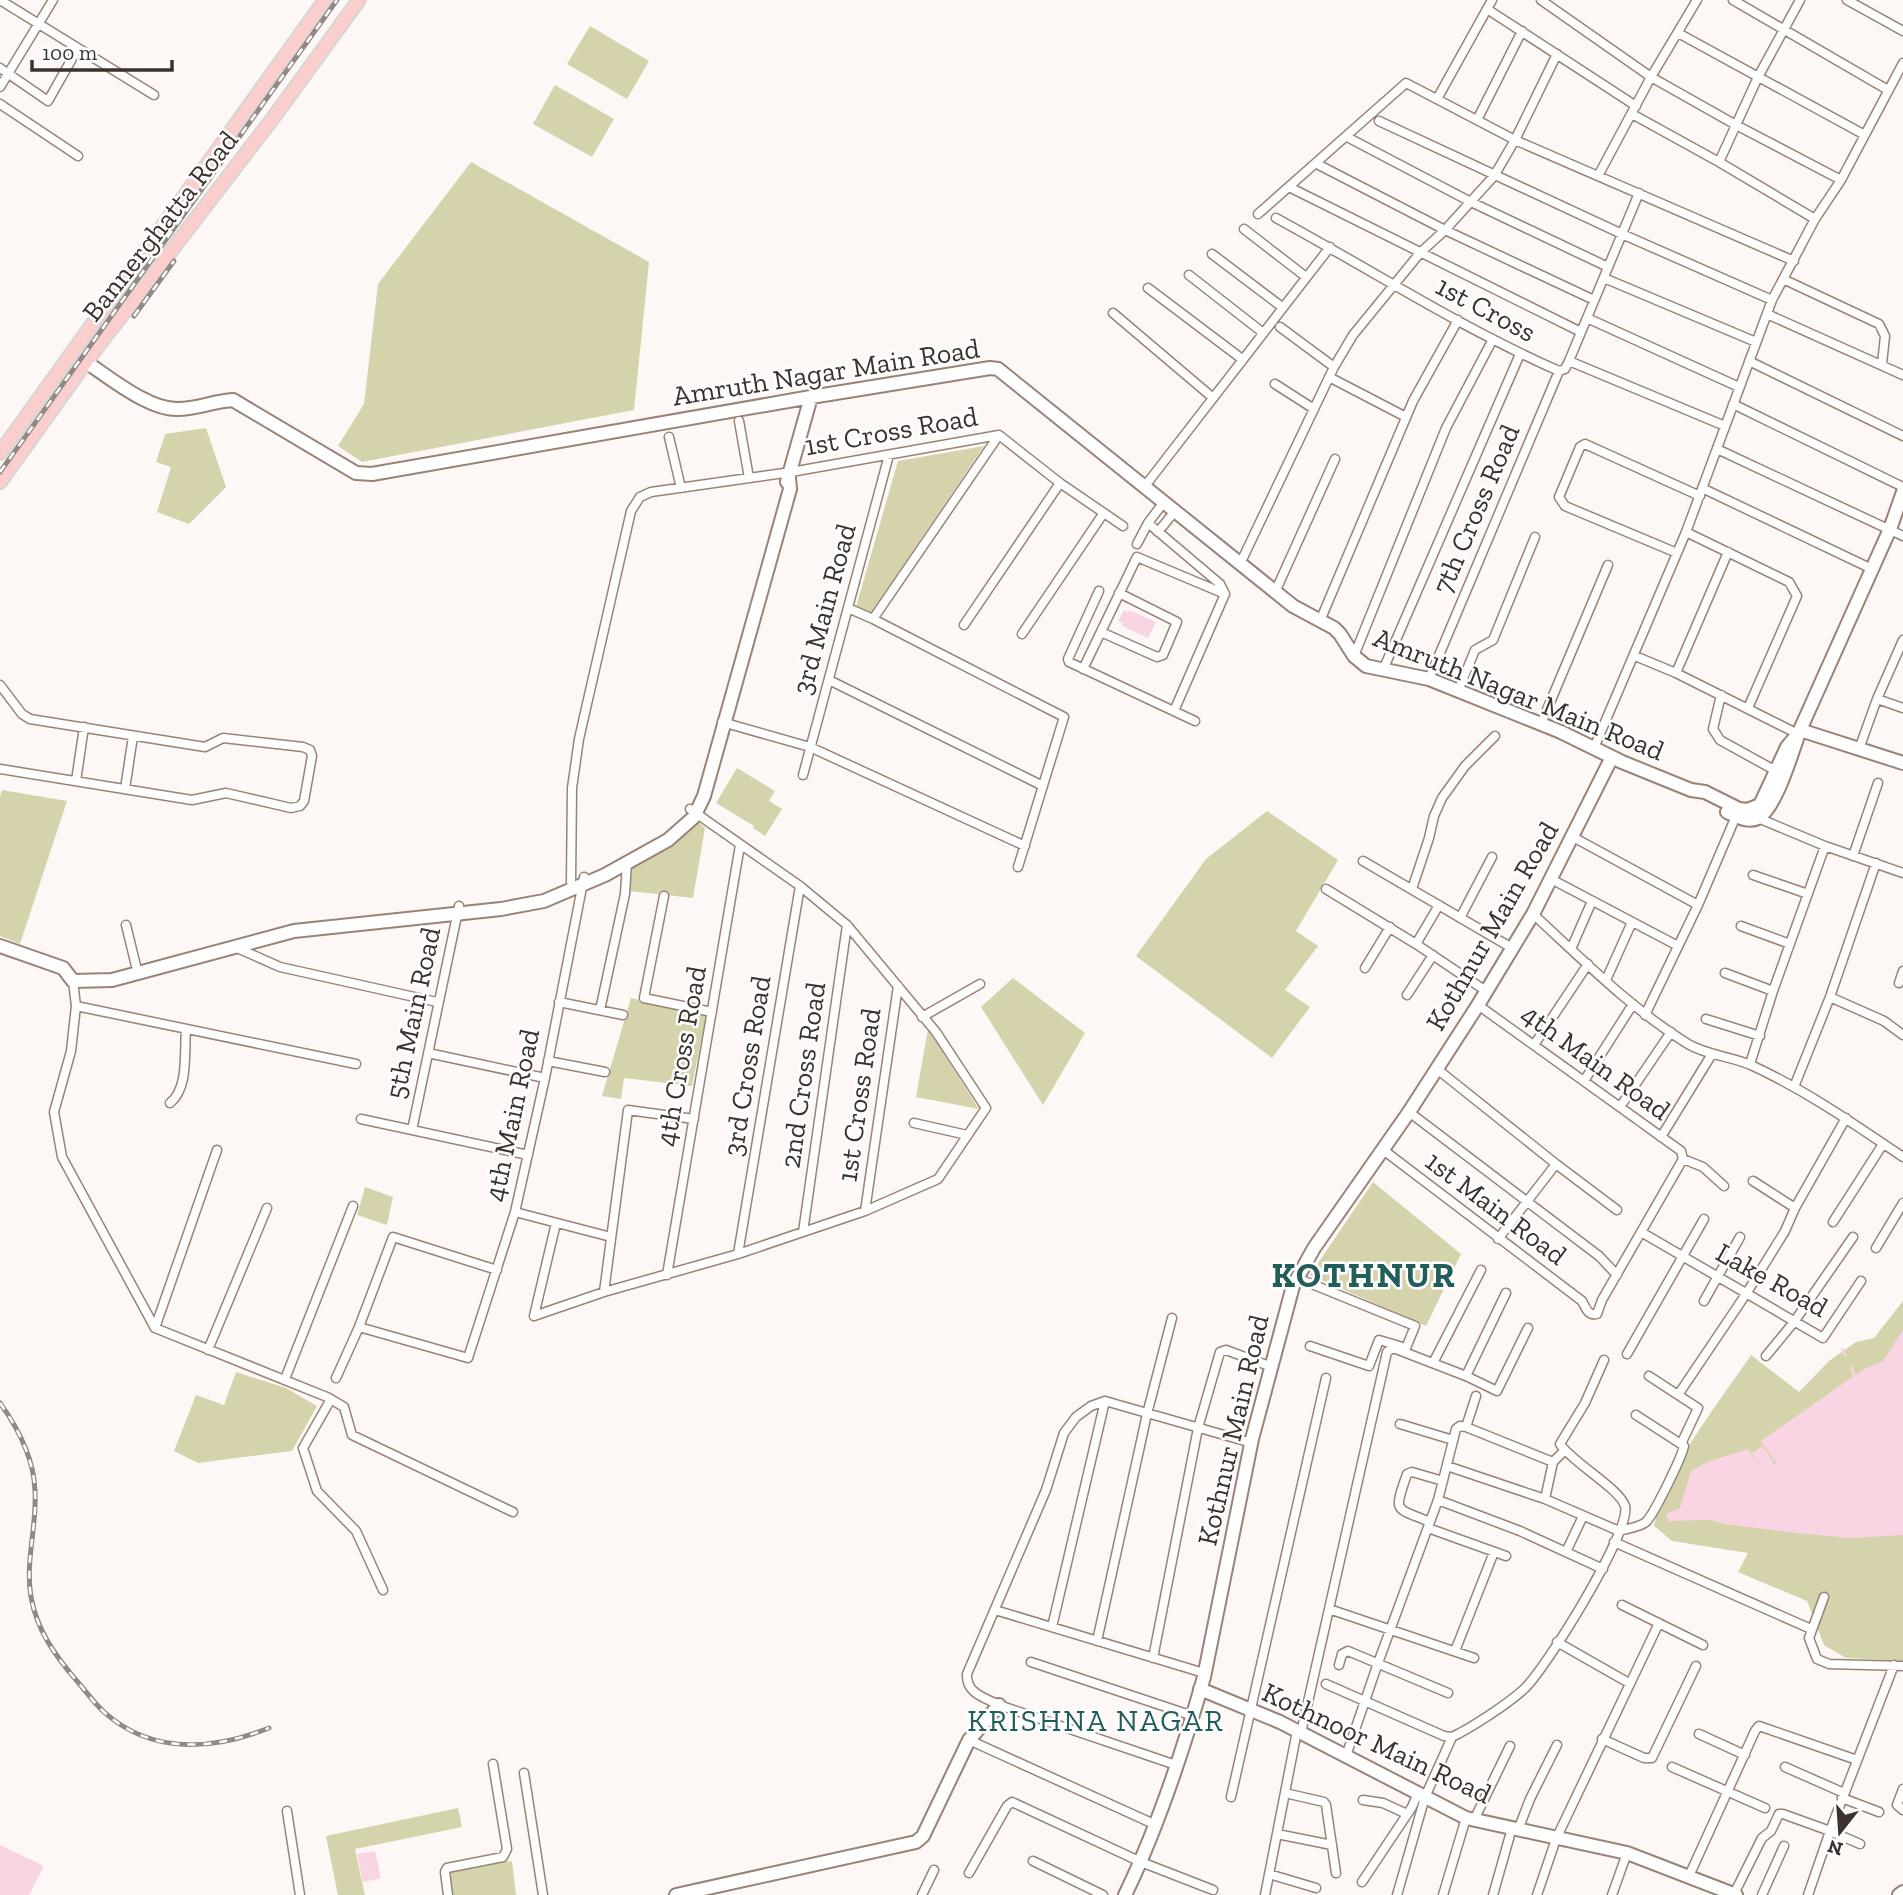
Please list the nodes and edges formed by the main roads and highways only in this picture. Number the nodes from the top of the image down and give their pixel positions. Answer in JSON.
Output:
{"nodes":[{"id":1,"x":325,"y":0,"type":"edge"},
{"id":2,"x":359,"y":0,"type":"edge"},
{"id":3,"x":171,"y":218,"type":"junction"},
{"id":4,"x":187,"y":230,"type":"junction"},
{"id":5,"x":86,"y":362,"type":"junction"},
{"id":6,"x":811,"y":397,"type":"junction"},
{"id":7,"x":0,"y":453,"type":"edge"},
{"id":8,"x":0,"y":482,"type":"edge"},
{"id":9,"x":1903,"y":489,"type":"edge"},
{"id":10,"x":1799,"y":732,"type":"junction"},
{"id":11,"x":1612,"y":757,"type":"junction"},
{"id":12,"x":1903,"y":763,"type":"edge"},
{"id":13,"x":1691,"y":790,"type":"junction"},
{"id":14,"x":458,"y":909,"type":"junction"},
{"id":15,"x":0,"y":946,"type":"edge"},
{"id":16,"x":89,"y":980,"type":"junction"},
{"id":17,"x":1200,"y":1689,"type":"junction"},
{"id":18,"x":999,"y":1705,"type":"road end"},
{"id":19,"x":676,"y":1895,"type":"edge"},
{"id":20,"x":1125,"y":1895,"type":"edge"},
{"id":21,"x":1735,"y":1895,"type":"edge"}],
"edges":[{"from":1,"to":3,"type":"main road","name":"Bannerghatta Road"},
{"from":2,"to":4,"type":"main road","name":"Bannerghatta Road"},
{"from":3,"to":4,"type":"main road"},
{"from":3,"to":7,"type":"main road","name":"Bannerghatta Road"},
{"from":4,"to":5,"type":"main road","name":"Bannerghatta Road"},
{"from":5,"to":6,"type":"main road","name":"Amruth Nagar Main Road"},
{"from":5,"to":8,"type":"main road","name":"Bannerghatta Road"},
{"from":6,"to":11,"type":"main road","name":"Amruth Nagar Main Road"},
{"from":6,"to":14,"type":"main road"},
{"from":9,"to":10,"type":"main road","name":"Amruth Nagar Main Road"},
{"from":10,"to":12,"type":"main road"},
{"from":10,"to":13,"type":"main road","name":"Amruth Nagar Main Road"},
{"from":10,"to":13,"type":"main road","name":"Amruth Nagar Main Road"},
{"from":11,"to":13,"type":"main road","name":"Amruth Nagar Main Road"},
{"from":11,"to":17,"type":"main road","name":"Kothnur Main Road"},
{"from":14,"to":16,"type":"main road"},
{"from":14,"to":16,"type":"main road"},
{"from":15,"to":16,"type":"main road"},
{"from":17,"to":20,"type":"main road","name":"Kothnur Main Road"},
{"from":17,"to":21,"type":"main road","name":"Kothnoor Main Road"},
{"from":18,"to":19,"type":"main road"}]}
